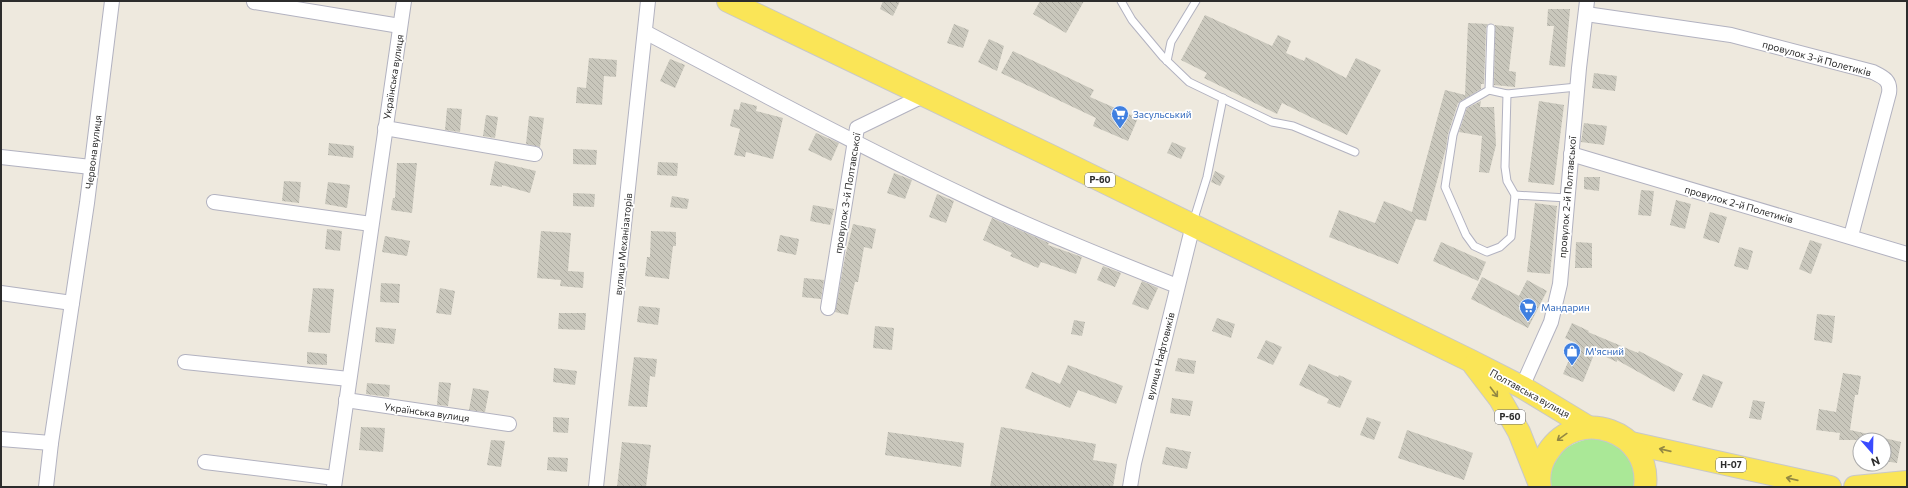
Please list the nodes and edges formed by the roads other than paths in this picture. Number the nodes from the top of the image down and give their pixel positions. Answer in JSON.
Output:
{"nodes":[{"id":1,"x":112,"y":1,"type":"edge"},
{"id":2,"x":404,"y":1,"type":"edge"},
{"id":3,"x":648,"y":1,"type":"edge"},
{"id":4,"x":728,"y":1,"type":"edge"},
{"id":5,"x":1121,"y":1,"type":"edge"},
{"id":6,"x":1196,"y":1,"type":"edge"},
{"id":7,"x":254,"y":2,"type":"edge"},
{"id":8,"x":1586,"y":7,"type":"edge"},
{"id":9,"x":400,"y":26,"type":"junction"},
{"id":10,"x":1492,"y":28,"type":"dead end"},
{"id":11,"x":645,"y":32,"type":"junction"},
{"id":12,"x":1167,"y":61,"type":"junction"},
{"id":13,"x":1577,"y":88,"type":"junction"},
{"id":14,"x":1489,"y":90,"type":"junction"},
{"id":15,"x":1507,"y":94,"type":"junction"},
{"id":16,"x":925,"y":95,"type":"junction"},
{"id":17,"x":1223,"y":98,"type":"junction"},
{"id":18,"x":385,"y":128,"type":"junction"},
{"id":19,"x":855,"y":142,"type":"junction"},
{"id":20,"x":1355,"y":152,"type":"dead end"},
{"id":21,"x":535,"y":154,"type":"dead end"},
{"id":22,"x":1571,"y":154,"type":"junction"},
{"id":23,"x":1,"y":157,"type":"edge"},
{"id":24,"x":92,"y":167,"type":"junction"},
{"id":25,"x":1515,"y":195,"type":"junction"},
{"id":26,"x":1568,"y":198,"type":"junction"},
{"id":27,"x":214,"y":202,"type":"dead end"},
{"id":28,"x":371,"y":224,"type":"junction"},
{"id":29,"x":1193,"y":225,"type":"junction"},
{"id":30,"x":1851,"y":236,"type":"junction"},
{"id":31,"x":1907,"y":254,"type":"edge"},
{"id":32,"x":1177,"y":286,"type":"junction"},
{"id":33,"x":1,"y":294,"type":"edge"},
{"id":34,"x":72,"y":304,"type":"junction"},
{"id":35,"x":828,"y":308,"type":"dead end"},
{"id":36,"x":1471,"y":361,"type":"junction"},
{"id":37,"x":185,"y":362,"type":"dead end"},
{"id":38,"x":349,"y":379,"type":"junction"},
{"id":39,"x":1522,"y":387,"type":"junction"},
{"id":40,"x":346,"y":400,"type":"junction"},
{"id":41,"x":509,"y":424,"type":"dead end"},
{"id":42,"x":1588,"y":427,"type":"junction"},
{"id":43,"x":1,"y":439,"type":"edge"},
{"id":44,"x":51,"y":443,"type":"junction"},
{"id":45,"x":1631,"y":443,"type":"junction"},
{"id":46,"x":206,"y":462,"type":"dead end"},
{"id":47,"x":334,"y":482,"type":"edge"},
{"id":48,"x":1907,"y":482,"type":"edge"},
{"id":49,"x":1539,"y":483,"type":"edge"},
{"id":50,"x":46,"y":487,"type":"edge"},
{"id":51,"x":596,"y":487,"type":"edge"},
{"id":52,"x":1130,"y":487,"type":"edge"},
{"id":53,"x":1645,"y":487,"type":"edge"},
{"id":54,"x":1830,"y":487,"type":"edge"},
{"id":55,"x":1856,"y":487,"type":"edge"}],
"edges":[{"from":1,"to":24,"type":"street","name":"Червона вулиця"},
{"from":2,"to":9,"type":"street","name":"Українська вулиця"},
{"from":3,"to":11,"type":"street","name":"вулиця Механізаторів"},
{"from":4,"to":16,"type":"main road","number":"Р-60"},
{"from":5,"to":12,"type":"lane"},
{"from":6,"to":12,"type":"lane"},
{"from":7,"to":9,"type":"street","name":"Українська вулиця"},
{"from":8,"to":13,"type":"street","name":"провулок 2-й Полтавської"},
{"from":8,"to":30,"type":"street","name":"провулок 3-й Полетиків"},
{"from":9,"to":18,"type":"street","name":"Українська вулиця"},
{"from":10,"to":14,"type":"lane"},
{"from":11,"to":19,"type":"street"},
{"from":11,"to":51,"type":"street","name":"вулиця Механізаторів"},
{"from":12,"to":17,"type":"lane"},
{"from":13,"to":15,"type":"lane"},
{"from":13,"to":22,"type":"street","name":"провулок 2-й Полтавської"},
{"from":14,"to":15,"type":"lane"},
{"from":14,"to":25,"type":"lane"},
{"from":15,"to":25,"type":"lane"},
{"from":16,"to":19,"type":"street","name":"провулок 3-й Полтавської"},
{"from":16,"to":29,"type":"main road","number":"Р-60"},
{"from":17,"to":20,"type":"lane"},
{"from":17,"to":29,"type":"lane"},
{"from":18,"to":21,"type":"street","name":"Українська вулиця"},
{"from":18,"to":28,"type":"street","name":"Українська вулиця"},
{"from":19,"to":32,"type":"street"},
{"from":19,"to":35,"type":"street","name":"провулок 3-й Полтавської"},
{"from":22,"to":26,"type":"street","name":"провулок 2-й Полтавської"},
{"from":22,"to":30,"type":"street","name":"провулок 2-й Полетиків"},
{"from":23,"to":24,"type":"street"},
{"from":24,"to":34,"type":"street","name":"Червона вулиця"},
{"from":25,"to":26,"type":"lane"},
{"from":26,"to":39,"type":"street","name":"провулок 2-й Полтавської"},
{"from":27,"to":28,"type":"street"},
{"from":28,"to":38,"type":"street","name":"Українська вулиця"},
{"from":29,"to":32,"type":"street","name":"вулиця Нафтовиків"},
{"from":29,"to":36,"type":"main road","number":"Р-60"},
{"from":30,"to":31,"type":"street","name":"провулок 2-й Полетиків"},
{"from":32,"to":52,"type":"street","name":"вулиця Нафтовиків"},
{"from":33,"to":34,"type":"street"},
{"from":34,"to":44,"type":"street","name":"Червона вулиця"},
{"from":36,"to":39,"type":"main road","name":"Полтавська вулиця","number":"Р-60"},
{"from":36,"to":49,"type":"main road","number":"Р-60","one_way":true},
{"from":37,"to":38,"type":"street"},
{"from":38,"to":40,"type":"street","name":"Українська вулиця"},
{"from":39,"to":42,"type":"main road","name":"Полтавська вулиця","number":"Р-60"},
{"from":40,"to":41,"type":"street","name":"Українська вулиця"},
{"from":40,"to":47,"type":"street","name":"Українська вулиця"},
{"from":42,"to":45,"type":"main road","number":"Н-07"},
{"from":42,"to":49,"type":"main road","number":"Н-07","one_way":true},
{"from":43,"to":44,"type":"street"},
{"from":44,"to":50,"type":"street","name":"Червона вулиця"},
{"from":45,"to":53,"type":"main road","number":"Н-07"},
{"from":54,"to":45,"type":"main road","number":"Н-07","one_way":true},
{"from":46,"to":47,"type":"street","name":"Українська вулиця"},
{"from":48,"to":55,"type":"main road"}]}
